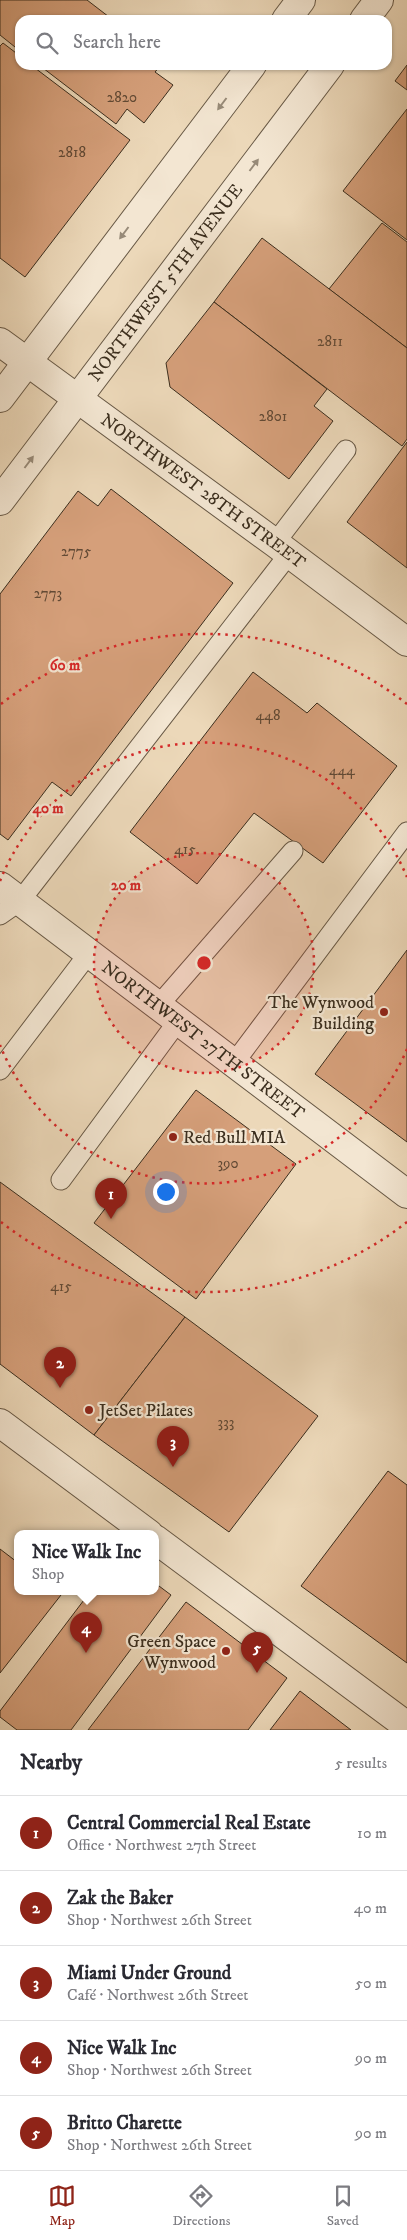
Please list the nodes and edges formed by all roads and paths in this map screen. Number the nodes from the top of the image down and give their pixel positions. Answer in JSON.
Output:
{"nodes":[{"id":1,"x":301,"y":0,"type":"edge"},
{"id":2,"x":379,"y":0,"type":"edge"},
{"id":3,"x":290,"y":15,"type":"edge"},
{"id":4,"x":368,"y":15,"type":"edge"},
{"id":5,"x":248,"y":70,"type":"edge"},
{"id":6,"x":326,"y":70,"type":"edge"},
{"id":7,"x":0,"y":342,"type":"edge"},
{"id":8,"x":27,"y":362,"type":"junction"},
{"id":9,"x":0,"y":398,"type":"edge"},
{"id":10,"x":77,"y":399,"type":"junction"},
{"id":11,"x":346,"y":450,"type":"dead end"},
{"id":12,"x":0,"y":501,"type":"edge"},
{"id":13,"x":282,"y":548,"type":"junction"},
{"id":14,"x":407,"y":642,"type":"edge"},
{"id":15,"x":407,"y":832,"type":"edge"},
{"id":16,"x":293,"y":851,"type":"dead end"},
{"id":17,"x":7,"y":901,"type":"edge"},
{"id":18,"x":89,"y":954,"type":"junction"},
{"id":19,"x":168,"y":1013,"type":"junction"},
{"id":20,"x":234,"y":1063,"type":"junction"},
{"id":21,"x":0,"y":1070,"type":"edge"},
{"id":22,"x":61,"y":1180,"type":"dead end"},
{"id":23,"x":407,"y":1194,"type":"edge"},
{"id":24,"x":0,"y":1424,"type":"edge"},
{"id":25,"x":144,"y":1530,"type":"edge"},
{"id":26,"x":159,"y":1542,"type":"edge"},
{"id":27,"x":407,"y":1726,"type":"edge"}],
"edges":[{"from":1,"to":3,"type":"street"},
{"from":2,"to":4,"type":"street"},
{"from":5,"to":8,"type":"street","one_way":true},
{"from":10,"to":6,"type":"street","name":"NORTHWEST 5TH AVENUE","one_way":true},
{"from":7,"to":8,"type":"street","name":"NORTHWEST 28TH STREET"},
{"from":8,"to":9,"type":"street"},
{"from":8,"to":10,"type":"street","name":"NORTHWEST 28TH STREET"},
{"from":12,"to":10,"type":"street","name":"NORTHWEST 5TH AVENUE","one_way":true},
{"from":10,"to":13,"type":"street","name":"NORTHWEST 28TH STREET"},
{"from":11,"to":13,"type":"lane"},
{"from":13,"to":14,"type":"street","name":"NORTHWEST 28TH STREET"},
{"from":13,"to":17,"type":"lane"},
{"from":15,"to":20,"type":"lane"},
{"from":16,"to":19,"type":"lane"},
{"from":17,"to":18,"type":"street","name":"NORTHWEST 27TH STREET"},
{"from":18,"to":19,"type":"street","name":"NORTHWEST 27TH STREET"},
{"from":18,"to":21,"type":"lane"},
{"from":19,"to":20,"type":"street","name":"NORTHWEST 27TH STREET"},
{"from":19,"to":22,"type":"lane"},
{"from":20,"to":23,"type":"street","name":"NORTHWEST 27TH STREET"},
{"from":24,"to":25,"type":"street"},
{"from":26,"to":27,"type":"street"}]}
